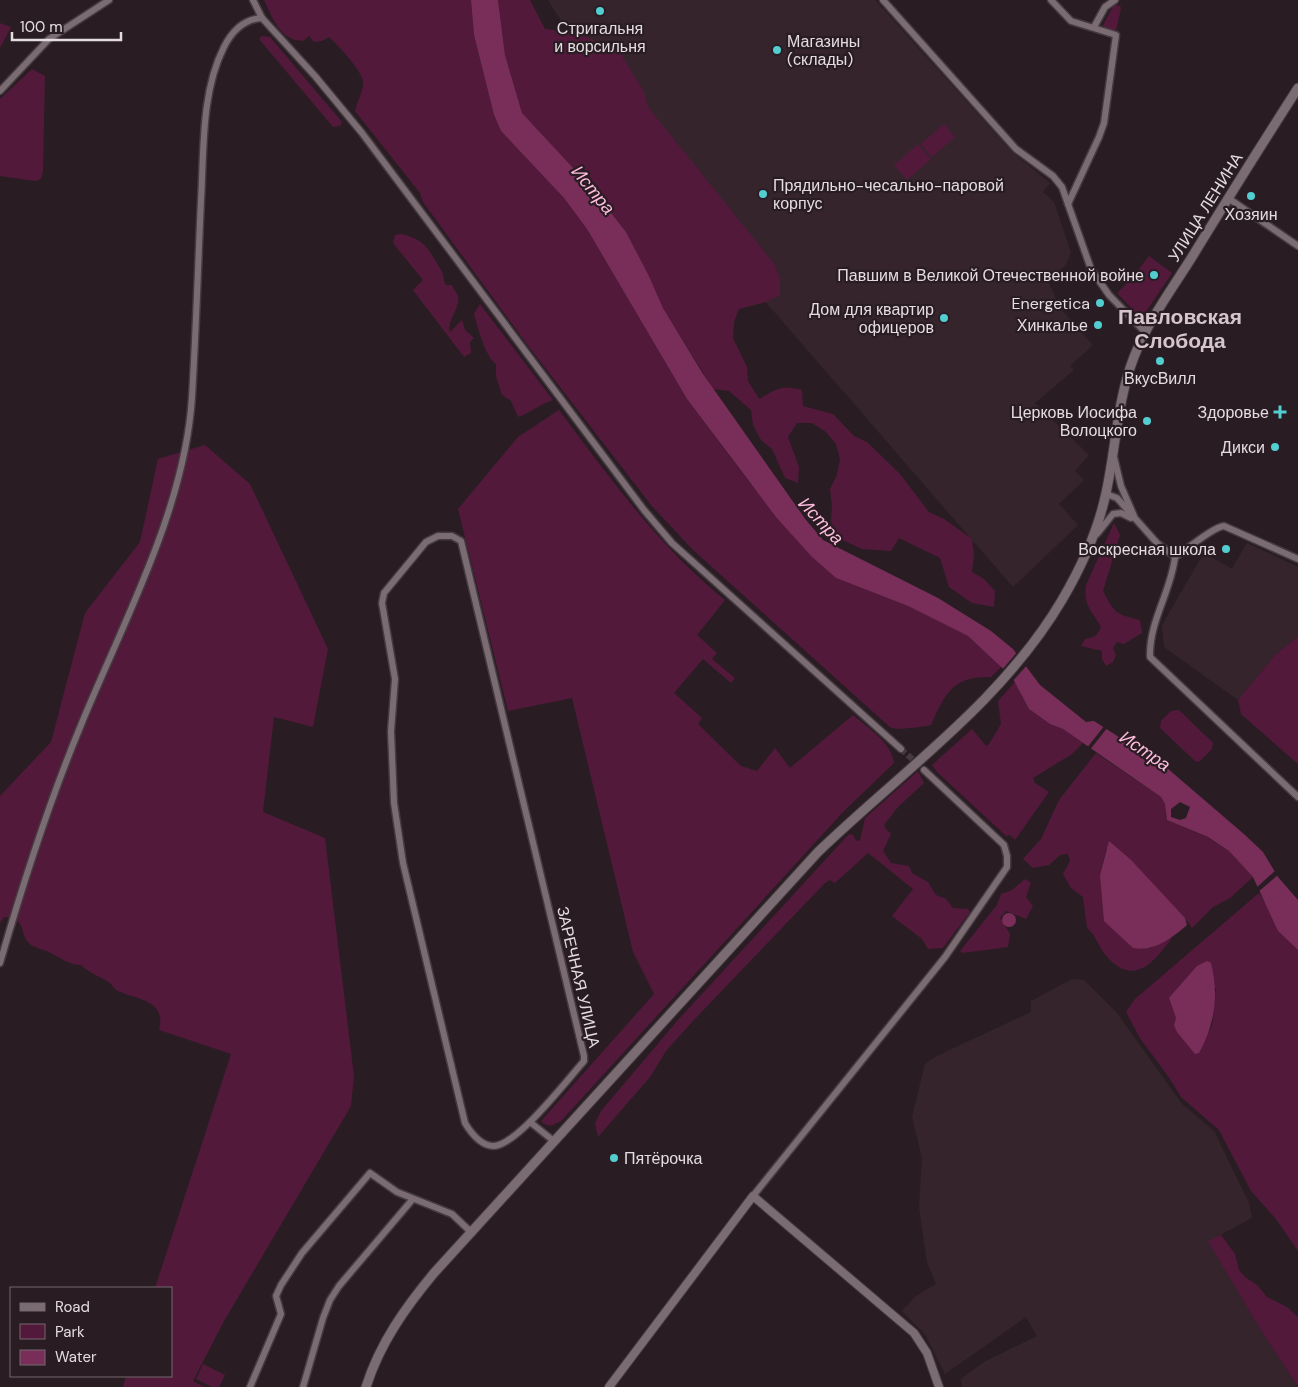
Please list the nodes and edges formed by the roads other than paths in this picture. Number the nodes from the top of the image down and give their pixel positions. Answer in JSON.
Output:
{"nodes":[{"id":1,"x":109,"y":0,"type":"edge"},
{"id":2,"x":253,"y":0,"type":"edge"},
{"id":3,"x":883,"y":0,"type":"edge"},
{"id":4,"x":1051,"y":0,"type":"edge"},
{"id":5,"x":1115,"y":0,"type":"edge"},
{"id":6,"x":262,"y":18,"type":"junction"},
{"id":7,"x":1094,"y":27,"type":"junction"},
{"id":8,"x":1298,"y":88,"type":"edge"},
{"id":9,"x":0,"y":90,"type":"edge"},
{"id":10,"x":1228,"y":198,"type":"junction"},
{"id":11,"x":1068,"y":204,"type":"junction"},
{"id":12,"x":1298,"y":246,"type":"edge"},
{"id":13,"x":1146,"y":333,"type":"junction"},
{"id":14,"x":1113,"y":452,"type":"junction"},
{"id":15,"x":1106,"y":494,"type":"junction"},
{"id":16,"x":1137,"y":521,"type":"junction"},
{"id":17,"x":1091,"y":544,"type":"junction"},
{"id":18,"x":1175,"y":557,"type":"junction"},
{"id":19,"x":1298,"y":559,"type":"edge"},
{"id":20,"x":901,"y":750,"type":"tunnel mouth"},
{"id":21,"x":924,"y":770,"type":"tunnel mouth"},
{"id":22,"x":1298,"y":797,"type":"edge"},
{"id":23,"x":0,"y":963,"type":"edge"},
{"id":24,"x":530,"y":1122,"type":"junction"},
{"id":25,"x":554,"y":1142,"type":"junction"},
{"id":26,"x":753,"y":1196,"type":"junction"},
{"id":27,"x":412,"y":1200,"type":"junction"},
{"id":28,"x":472,"y":1232,"type":"junction"},
{"id":29,"x":250,"y":1387,"type":"edge"},
{"id":30,"x":303,"y":1387,"type":"edge"},
{"id":31,"x":366,"y":1387,"type":"edge"},
{"id":32,"x":609,"y":1387,"type":"edge"},
{"id":33,"x":939,"y":1387,"type":"edge"}],
"edges":[{"from":1,"to":9,"type":"street"},
{"from":2,"to":6,"type":"street"},
{"from":3,"to":11,"type":"street"},
{"from":4,"to":7,"type":"street"},
{"from":5,"to":7,"type":"street"},
{"from":6,"to":20,"type":"street"},
{"from":6,"to":23,"type":"street"},
{"from":7,"to":11,"type":"street"},
{"from":8,"to":10,"type":"main road","name":"УЛИЦА ЛЕНИНА"},
{"from":10,"to":12,"type":"street"},
{"from":10,"to":13,"type":"main road","name":"УЛИЦА ЛЕНИНА"},
{"from":11,"to":13,"type":"street"},
{"from":13,"to":14,"type":"main road","name":"УЛИЦА ЛЕНИНА"},
{"from":14,"to":15,"type":"main road","name":"УЛИЦА ЛЕНИНА"},
{"from":14,"to":16,"type":"street"},
{"from":15,"to":16,"type":"street"},
{"from":15,"to":17,"type":"main road","name":"УЛИЦА ЛЕНИНА"},
{"from":16,"to":17,"type":"street"},
{"from":16,"to":18,"type":"street"},
{"from":17,"to":25,"type":"main road","name":"УЛИЦА ЛЕНИНА"},
{"from":18,"to":19,"type":"street"},
{"from":18,"to":22,"type":"street"},
{"from":21,"to":26,"type":"street"},
{"from":24,"to":24,"type":"street","name":"ЗАРЕЧНАЯ УЛИЦА"},
{"from":24,"to":25,"type":"street"},
{"from":25,"to":28,"type":"main road","name":"УЛИЦА ЛЕНИНА"},
{"from":26,"to":32,"type":"street"},
{"from":26,"to":33,"type":"street"},
{"from":27,"to":28,"type":"street"},
{"from":27,"to":29,"type":"street"},
{"from":27,"to":30,"type":"street"},
{"from":28,"to":31,"type":"main road","name":"УЛИЦА ЛЕНИНА"}]}
